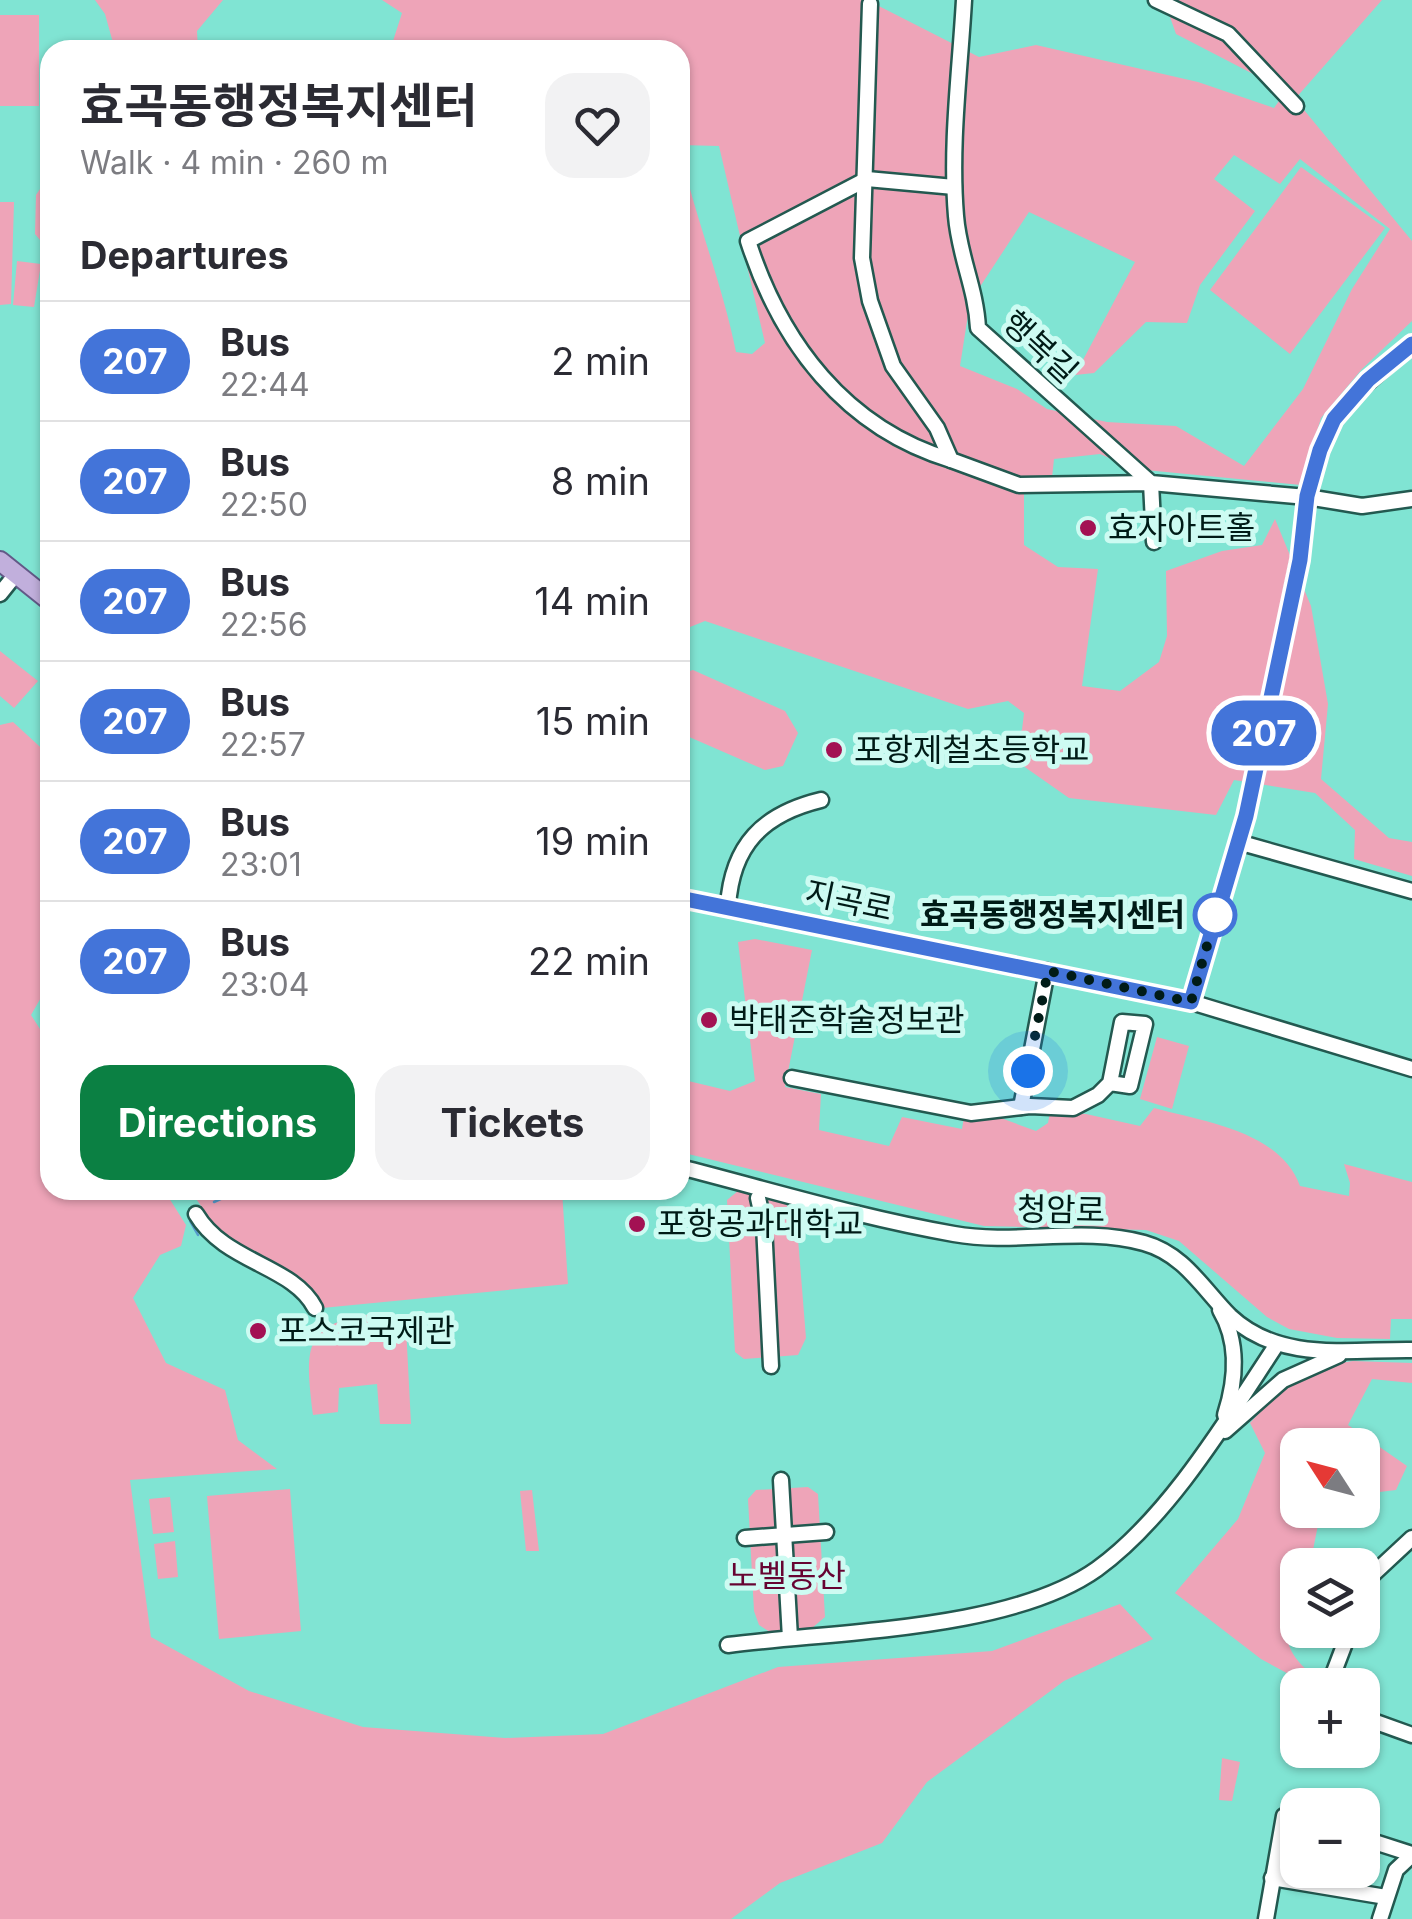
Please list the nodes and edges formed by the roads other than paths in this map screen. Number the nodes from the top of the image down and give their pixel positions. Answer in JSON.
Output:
{"nodes":[{"id":1,"x":964,"y":0,"type":"edge"},
{"id":2,"x":1156,"y":0,"type":"edge"},
{"id":3,"x":872,"y":1,"type":"edge"},
{"id":4,"x":1296,"y":106,"type":"dead end"},
{"id":5,"x":867,"y":179,"type":"junction"},
{"id":6,"x":954,"y":186,"type":"junction"},
{"id":7,"x":1412,"y":344,"type":"edge"},
{"id":8,"x":951,"y":460,"type":"junction"},
{"id":9,"x":1151,"y":483,"type":"junction"},
{"id":10,"x":1307,"y":496,"type":"junction"},
{"id":11,"x":1412,"y":499,"type":"edge"},
{"id":12,"x":1154,"y":542,"type":"dead end"},
{"id":13,"x":0,"y":561,"type":"edge"},
{"id":14,"x":16,"y":574,"type":"junction"},
{"id":15,"x":40,"y":593,"type":"edge"},
{"id":16,"x":0,"y":594,"type":"edge"},
{"id":17,"x":821,"y":800,"type":"dead end"},
{"id":18,"x":1238,"y":842,"type":"junction"},
{"id":19,"x":1412,"y":891,"type":"edge"},
{"id":20,"x":690,"y":900,"type":"edge"},
{"id":21,"x":728,"y":906,"type":"junction"},
{"id":22,"x":1048,"y":971,"type":"junction"},
{"id":23,"x":1191,"y":1002,"type":"junction"},
{"id":24,"x":1412,"y":1069,"type":"edge"},
{"id":25,"x":792,"y":1078,"type":"dead end"},
{"id":26,"x":1110,"y":1083,"type":"dead end"},
{"id":27,"x":1021,"y":1107,"type":"junction"},
{"id":28,"x":690,"y":1169,"type":"edge"},
{"id":29,"x":758,"y":1198,"type":"dead end"},
{"id":30,"x":196,"y":1214,"type":"dead end"},
{"id":31,"x":1206,"y":1288,"type":"junction"},
{"id":32,"x":315,"y":1308,"type":"dead end"},
{"id":33,"x":1276,"y":1344,"type":"junction"},
{"id":34,"x":1354,"y":1350,"type":"junction"},
{"id":35,"x":1412,"y":1350,"type":"edge"},
{"id":36,"x":771,"y":1366,"type":"dead end"},
{"id":37,"x":1220,"y":1428,"type":"junction"},
{"id":38,"x":1209,"y":1444,"type":"junction"},
{"id":39,"x":781,"y":1480,"type":"dead end"},
{"id":40,"x":826,"y":1532,"type":"dead end"},
{"id":41,"x":784,"y":1535,"type":"junction"},
{"id":42,"x":745,"y":1538,"type":"dead end"},
{"id":43,"x":1412,"y":1538,"type":"edge"},
{"id":44,"x":1380,"y":1568,"type":"edge"},
{"id":45,"x":790,"y":1638,"type":"junction"},
{"id":46,"x":728,"y":1645,"type":"dead end"},
{"id":47,"x":1380,"y":1724,"type":"edge"},
{"id":48,"x":1412,"y":1736,"type":"edge"},
{"id":49,"x":1280,"y":1839,"type":"edge"},
{"id":50,"x":1380,"y":1844,"type":"edge"},
{"id":51,"x":1412,"y":1855,"type":"edge"},
{"id":52,"x":1272,"y":1878,"type":"junction"},
{"id":53,"x":1386,"y":1897,"type":"junction"},
{"id":54,"x":1266,"y":1919,"type":"edge"},
{"id":55,"x":1380,"y":1919,"type":"edge"}],
"edges":[{"from":1,"to":6,"type":"street","name":"행복길"},
{"from":2,"to":4,"type":"street"},
{"from":3,"to":5,"type":"street"},
{"from":5,"to":6,"type":"street"},
{"from":5,"to":8,"type":"street"},
{"from":5,"to":8,"type":"street"},
{"from":6,"to":9,"type":"street","name":"행복길"},
{"from":7,"to":10,"type":"street"},
{"from":8,"to":9,"type":"street"},
{"from":9,"to":10,"type":"street"},
{"from":9,"to":12,"type":"street"},
{"from":10,"to":11,"type":"street"},
{"from":10,"to":18,"type":"street"},
{"from":13,"to":14,"type":"main road"},
{"from":14,"to":15,"type":"main road"},
{"from":14,"to":16,"type":"street"},
{"from":17,"to":21,"type":"street"},
{"from":18,"to":19,"type":"street"},
{"from":18,"to":23,"type":"street"},
{"from":20,"to":21,"type":"street","name":"지곡로"},
{"from":21,"to":22,"type":"street","name":"지곡로"},
{"from":22,"to":23,"type":"street","name":"지곡로"},
{"from":22,"to":27,"type":"street"},
{"from":23,"to":24,"type":"street","name":"지곡로"},
{"from":25,"to":27,"type":"street"},
{"from":26,"to":27,"type":"street"},
{"from":28,"to":31,"type":"street","name":"청암로"},
{"from":29,"to":36,"type":"street"},
{"from":30,"to":32,"type":"street"},
{"from":31,"to":33,"type":"street","name":"청암로"},
{"from":31,"to":37,"type":"street"},
{"from":33,"to":34,"type":"street","name":"청암로"},
{"from":33,"to":37,"type":"street"},
{"from":34,"to":35,"type":"street","name":"청암로"},
{"from":34,"to":38,"type":"street"},
{"from":37,"to":38,"type":"street"},
{"from":38,"to":45,"type":"street"},
{"from":39,"to":41,"type":"street"},
{"from":40,"to":41,"type":"street"},
{"from":41,"to":42,"type":"street"},
{"from":41,"to":45,"type":"street"},
{"from":43,"to":44,"type":"street"},
{"from":45,"to":46,"type":"street"},
{"from":47,"to":48,"type":"street"},
{"from":49,"to":52,"type":"street"},
{"from":50,"to":51,"type":"street"},
{"from":51,"to":53,"type":"street"},
{"from":52,"to":53,"type":"street"},
{"from":52,"to":54,"type":"street"},
{"from":53,"to":55,"type":"street"}]}
